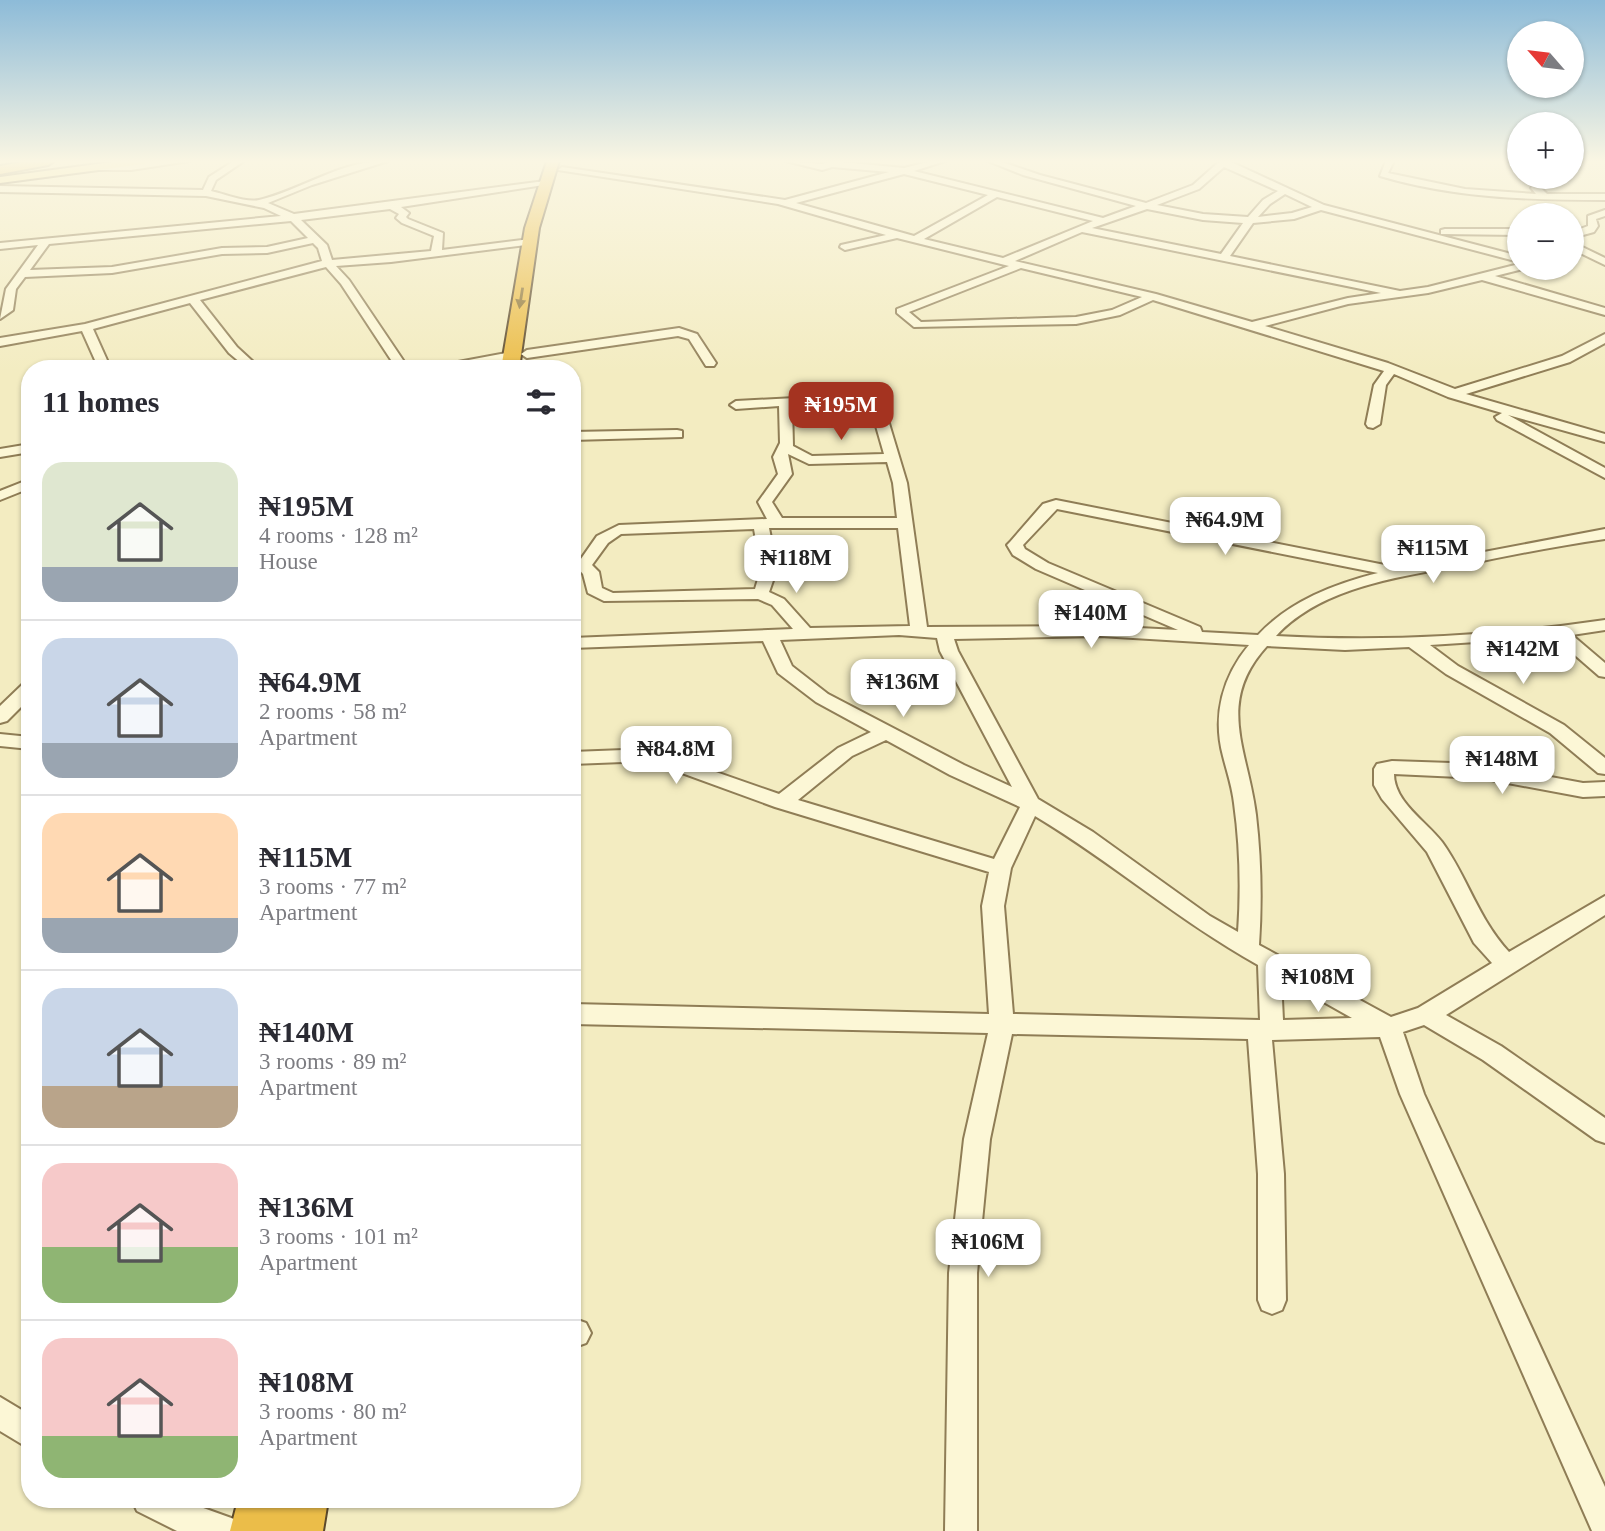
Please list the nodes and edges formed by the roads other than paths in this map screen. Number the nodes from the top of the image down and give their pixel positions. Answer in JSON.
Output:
{"nodes":[{"id":1,"x":150,"y":232,"type":"edge"},
{"id":2,"x":308,"y":232,"type":"edge"},
{"id":3,"x":433,"y":232,"type":"edge"},
{"id":4,"x":532,"y":232,"type":"edge"},
{"id":5,"x":890,"y":232,"type":"edge"},
{"id":6,"x":928,"y":232,"type":"edge"},
{"id":7,"x":1073,"y":232,"type":"edge"},
{"id":8,"x":1098,"y":232,"type":"edge"},
{"id":9,"x":1242,"y":232,"type":"edge"},
{"id":10,"x":1417,"y":232,"type":"edge"},
{"id":11,"x":1443,"y":232,"type":"edge"},
{"id":12,"x":1423,"y":234,"type":"junction"},
{"id":13,"x":899,"y":235,"type":"junction"},
{"id":14,"x":315,"y":239,"type":"junction"},
{"id":15,"x":915,"y":240,"type":"junction"},
{"id":16,"x":530,"y":242,"type":"junction"},
{"id":17,"x":45,"y":243,"type":"junction"},
{"id":18,"x":0,"y":246,"type":"edge"},
{"id":19,"x":845,"y":247,"type":"dead end"},
{"id":20,"x":1584,"y":251,"type":"edge"},
{"id":21,"x":1605,"y":251,"type":"edge"},
{"id":22,"x":436,"y":252,"type":"junction"},
{"id":23,"x":1584,"y":254,"type":"edge"},
{"id":24,"x":1507,"y":256,"type":"edge"},
{"id":25,"x":1224,"y":258,"type":"junction"},
{"id":26,"x":1005,"y":261,"type":"junction"},
{"id":27,"x":1605,"y":262,"type":"edge"},
{"id":28,"x":328,"y":263,"type":"junction"},
{"id":29,"x":1020,"y":265,"type":"junction"},
{"id":30,"x":542,"y":269,"type":"dead end"},
{"id":31,"x":1507,"y":269,"type":"edge"},
{"id":32,"x":20,"y":275,"type":"junction"},
{"id":33,"x":1480,"y":275,"type":"junction"},
{"id":34,"x":0,"y":278,"type":"edge"},
{"id":35,"x":1401,"y":294,"type":"junction"},
{"id":36,"x":1152,"y":296,"type":"junction"},
{"id":37,"x":192,"y":298,"type":"junction"},
{"id":38,"x":1605,"y":312,"type":"edge"},
{"id":39,"x":0,"y":316,"type":"edge"},
{"id":40,"x":1255,"y":326,"type":"junction"},
{"id":41,"x":86,"y":327,"type":"junction"},
{"id":42,"x":1605,"y":338,"type":"edge"},
{"id":43,"x":0,"y":342,"type":"edge"},
{"id":44,"x":101,"y":360,"type":"edge"},
{"id":45,"x":244,"y":360,"type":"edge"},
{"id":46,"x":397,"y":360,"type":"edge"},
{"id":47,"x":518,"y":360,"type":"edge"},
{"id":48,"x":519,"y":360,"type":"edge"},
{"id":49,"x":529,"y":360,"type":"edge"},
{"id":50,"x":710,"y":363,"type":"dead end"},
{"id":51,"x":1392,"y":369,"type":"junction"},
{"id":52,"x":1453,"y":394,"type":"junction"},
{"id":53,"x":1473,"y":401,"type":"junction"},
{"id":54,"x":785,"y":403,"type":"junction"},
{"id":55,"x":736,"y":405,"type":"dead end"},
{"id":56,"x":1373,"y":424,"type":"dead end"},
{"id":57,"x":677,"y":435,"type":"dead end"},
{"id":58,"x":581,"y":436,"type":"edge"},
{"id":59,"x":1605,"y":438,"type":"edge"},
{"id":60,"x":785,"y":447,"type":"junction"},
{"id":61,"x":21,"y":450,"type":"edge"},
{"id":62,"x":0,"y":453,"type":"edge"},
{"id":63,"x":891,"y":458,"type":"junction"},
{"id":64,"x":1605,"y":474,"type":"edge"},
{"id":65,"x":21,"y":487,"type":"edge"},
{"id":66,"x":0,"y":496,"type":"edge"},
{"id":67,"x":769,"y":523,"type":"junction"},
{"id":68,"x":904,"y":523,"type":"junction"},
{"id":69,"x":1605,"y":534,"type":"edge"},
{"id":70,"x":581,"y":563,"type":"edge"},
{"id":71,"x":581,"y":567,"type":"edge"},
{"id":72,"x":1401,"y":573,"type":"junction"},
{"id":73,"x":760,"y":594,"type":"junction"},
{"id":74,"x":1605,"y":625,"type":"edge"},
{"id":75,"x":919,"y":632,"type":"junction"},
{"id":76,"x":1558,"y":632,"type":"junction"},
{"id":77,"x":805,"y":633,"type":"junction"},
{"id":78,"x":944,"y":634,"type":"junction"},
{"id":79,"x":769,"y":635,"type":"junction"},
{"id":80,"x":1207,"y":637,"type":"junction"},
{"id":81,"x":1261,"y":640,"type":"junction"},
{"id":82,"x":1414,"y":642,"type":"junction"},
{"id":83,"x":581,"y":643,"type":"edge"},
{"id":84,"x":1605,"y":672,"type":"edge"},
{"id":85,"x":21,"y":696,"type":"edge"},
{"id":86,"x":0,"y":718,"type":"edge"},
{"id":87,"x":886,"y":732,"type":"junction"},
{"id":88,"x":0,"y":740,"type":"edge"},
{"id":89,"x":21,"y":742,"type":"edge"},
{"id":90,"x":581,"y":758,"type":"edge"},
{"id":91,"x":1605,"y":768,"type":"edge"},
{"id":92,"x":1605,"y":789,"type":"edge"},
{"id":93,"x":782,"y":802,"type":"junction"},
{"id":94,"x":1031,"y":804,"type":"junction"},
{"id":95,"x":1000,"y":867,"type":"junction"},
{"id":96,"x":1605,"y":904,"type":"edge"},
{"id":97,"x":1248,"y":949,"type":"junction"},
{"id":98,"x":1269,"y":962,"type":"junction"},
{"id":99,"x":1507,"y":965,"type":"junction"},
{"id":100,"x":581,"y":1014,"type":"edge"},
{"id":101,"x":1426,"y":1015,"type":"junction"},
{"id":102,"x":1002,"y":1025,"type":"junction"},
{"id":103,"x":1389,"y":1027,"type":"junction"},
{"id":104,"x":1266,"y":1030,"type":"junction"},
{"id":105,"x":1605,"y":1132,"type":"edge"},
{"id":106,"x":1272,"y":1300,"type":"dead end"},
{"id":107,"x":0,"y":1412,"type":"edge"},
{"id":108,"x":21,"y":1427,"type":"edge"},
{"id":109,"x":164,"y":1508,"type":"edge"},
{"id":110,"x":259,"y":1508,"type":"edge"},
{"id":111,"x":303,"y":1508,"type":"edge"},
{"id":112,"x":1605,"y":1523,"type":"edge"},
{"id":113,"x":222,"y":1531,"type":"edge"},
{"id":114,"x":254,"y":1531,"type":"edge"},
{"id":115,"x":299,"y":1531,"type":"edge"},
{"id":116,"x":961,"y":1531,"type":"edge"}],
"edges":[{"from":1,"to":17,"type":"street"},
{"from":2,"to":14,"type":"street"},
{"from":3,"to":22,"type":"street"},
{"from":4,"to":16,"type":"highway"},
{"from":5,"to":13,"type":"street"},
{"from":6,"to":15,"type":"street"},
{"from":7,"to":26,"type":"street"},
{"from":8,"to":25,"type":"street"},
{"from":9,"to":25,"type":"street"},
{"from":10,"to":12,"type":"street"},
{"from":11,"to":12,"type":"street"},
{"from":12,"to":24,"type":"street"},
{"from":13,"to":15,"type":"street"},
{"from":13,"to":19,"type":"street"},
{"from":14,"to":28,"type":"street"},
{"from":14,"to":32,"type":"street"},
{"from":15,"to":26,"type":"street"},
{"from":16,"to":22,"type":"street"},
{"from":16,"to":47,"type":"highway","one_way":true},
{"from":17,"to":18,"type":"street"},
{"from":17,"to":32,"type":"street"},
{"from":20,"to":21,"type":"street"},
{"from":22,"to":28,"type":"street"},
{"from":23,"to":27,"type":"street"},
{"from":25,"to":35,"type":"street"},
{"from":26,"to":29,"type":"street"},
{"from":28,"to":37,"type":"street"},
{"from":28,"to":46,"type":"street"},
{"from":29,"to":36,"type":"street"},
{"from":29,"to":36,"type":"street"},
{"from":30,"to":48,"type":"highway"},
{"from":31,"to":33,"type":"street"},
{"from":32,"to":34,"type":"street"},
{"from":32,"to":39,"type":"street"},
{"from":33,"to":35,"type":"street"},
{"from":33,"to":38,"type":"street"},
{"from":35,"to":40,"type":"street"},
{"from":36,"to":40,"type":"street"},
{"from":37,"to":41,"type":"street"},
{"from":37,"to":45,"type":"street"},
{"from":40,"to":51,"type":"street"},
{"from":41,"to":43,"type":"street"},
{"from":41,"to":44,"type":"street"},
{"from":42,"to":52,"type":"street"},
{"from":49,"to":50,"type":"street"},
{"from":51,"to":52,"type":"street"},
{"from":51,"to":56,"type":"street"},
{"from":52,"to":53,"type":"street"},
{"from":53,"to":59,"type":"street"},
{"from":53,"to":64,"type":"street"},
{"from":54,"to":55,"type":"street"},
{"from":54,"to":60,"type":"street"},
{"from":54,"to":63,"type":"street"},
{"from":57,"to":58,"type":"street"},
{"from":60,"to":63,"type":"street"},
{"from":60,"to":67,"type":"street"},
{"from":61,"to":62,"type":"street"},
{"from":63,"to":68,"type":"street"},
{"from":65,"to":66,"type":"street"},
{"from":67,"to":68,"type":"street"},
{"from":67,"to":70,"type":"street"},
{"from":67,"to":73,"type":"street"},
{"from":68,"to":75,"type":"street"},
{"from":69,"to":72,"type":"street"},
{"from":71,"to":73,"type":"street"},
{"from":72,"to":80,"type":"street"},
{"from":72,"to":81,"type":"street"},
{"from":73,"to":77,"type":"street"},
{"from":74,"to":76,"type":"street"},
{"from":75,"to":77,"type":"street"},
{"from":75,"to":78,"type":"street"},
{"from":76,"to":82,"type":"street"},
{"from":76,"to":84,"type":"street"},
{"from":77,"to":79,"type":"street"},
{"from":78,"to":80,"type":"street"},
{"from":78,"to":94,"type":"street"},
{"from":79,"to":83,"type":"street"},
{"from":79,"to":87,"type":"street"},
{"from":80,"to":81,"type":"street"},
{"from":81,"to":82,"type":"street"},
{"from":81,"to":97,"type":"street"},
{"from":82,"to":91,"type":"street"},
{"from":85,"to":86,"type":"street"},
{"from":87,"to":93,"type":"street"},
{"from":87,"to":94,"type":"street"},
{"from":88,"to":89,"type":"street"},
{"from":90,"to":93,"type":"street"},
{"from":92,"to":99,"type":"street"},
{"from":93,"to":95,"type":"street"},
{"from":94,"to":95,"type":"street"},
{"from":94,"to":97,"type":"street"},
{"from":95,"to":102,"type":"street"},
{"from":96,"to":99,"type":"street"},
{"from":97,"to":98,"type":"street"},
{"from":98,"to":103,"type":"street"},
{"from":98,"to":104,"type":"street"},
{"from":99,"to":101,"type":"street"},
{"from":100,"to":102,"type":"street"},
{"from":101,"to":103,"type":"street"},
{"from":101,"to":105,"type":"street"},
{"from":102,"to":104,"type":"street"},
{"from":102,"to":116,"type":"street"},
{"from":103,"to":104,"type":"street"},
{"from":103,"to":112,"type":"street"},
{"from":104,"to":106,"type":"street"},
{"from":107,"to":108,"type":"street"},
{"from":109,"to":113,"type":"street"},
{"from":110,"to":114,"type":"highway"},
{"from":111,"to":115,"type":"highway"}]}
